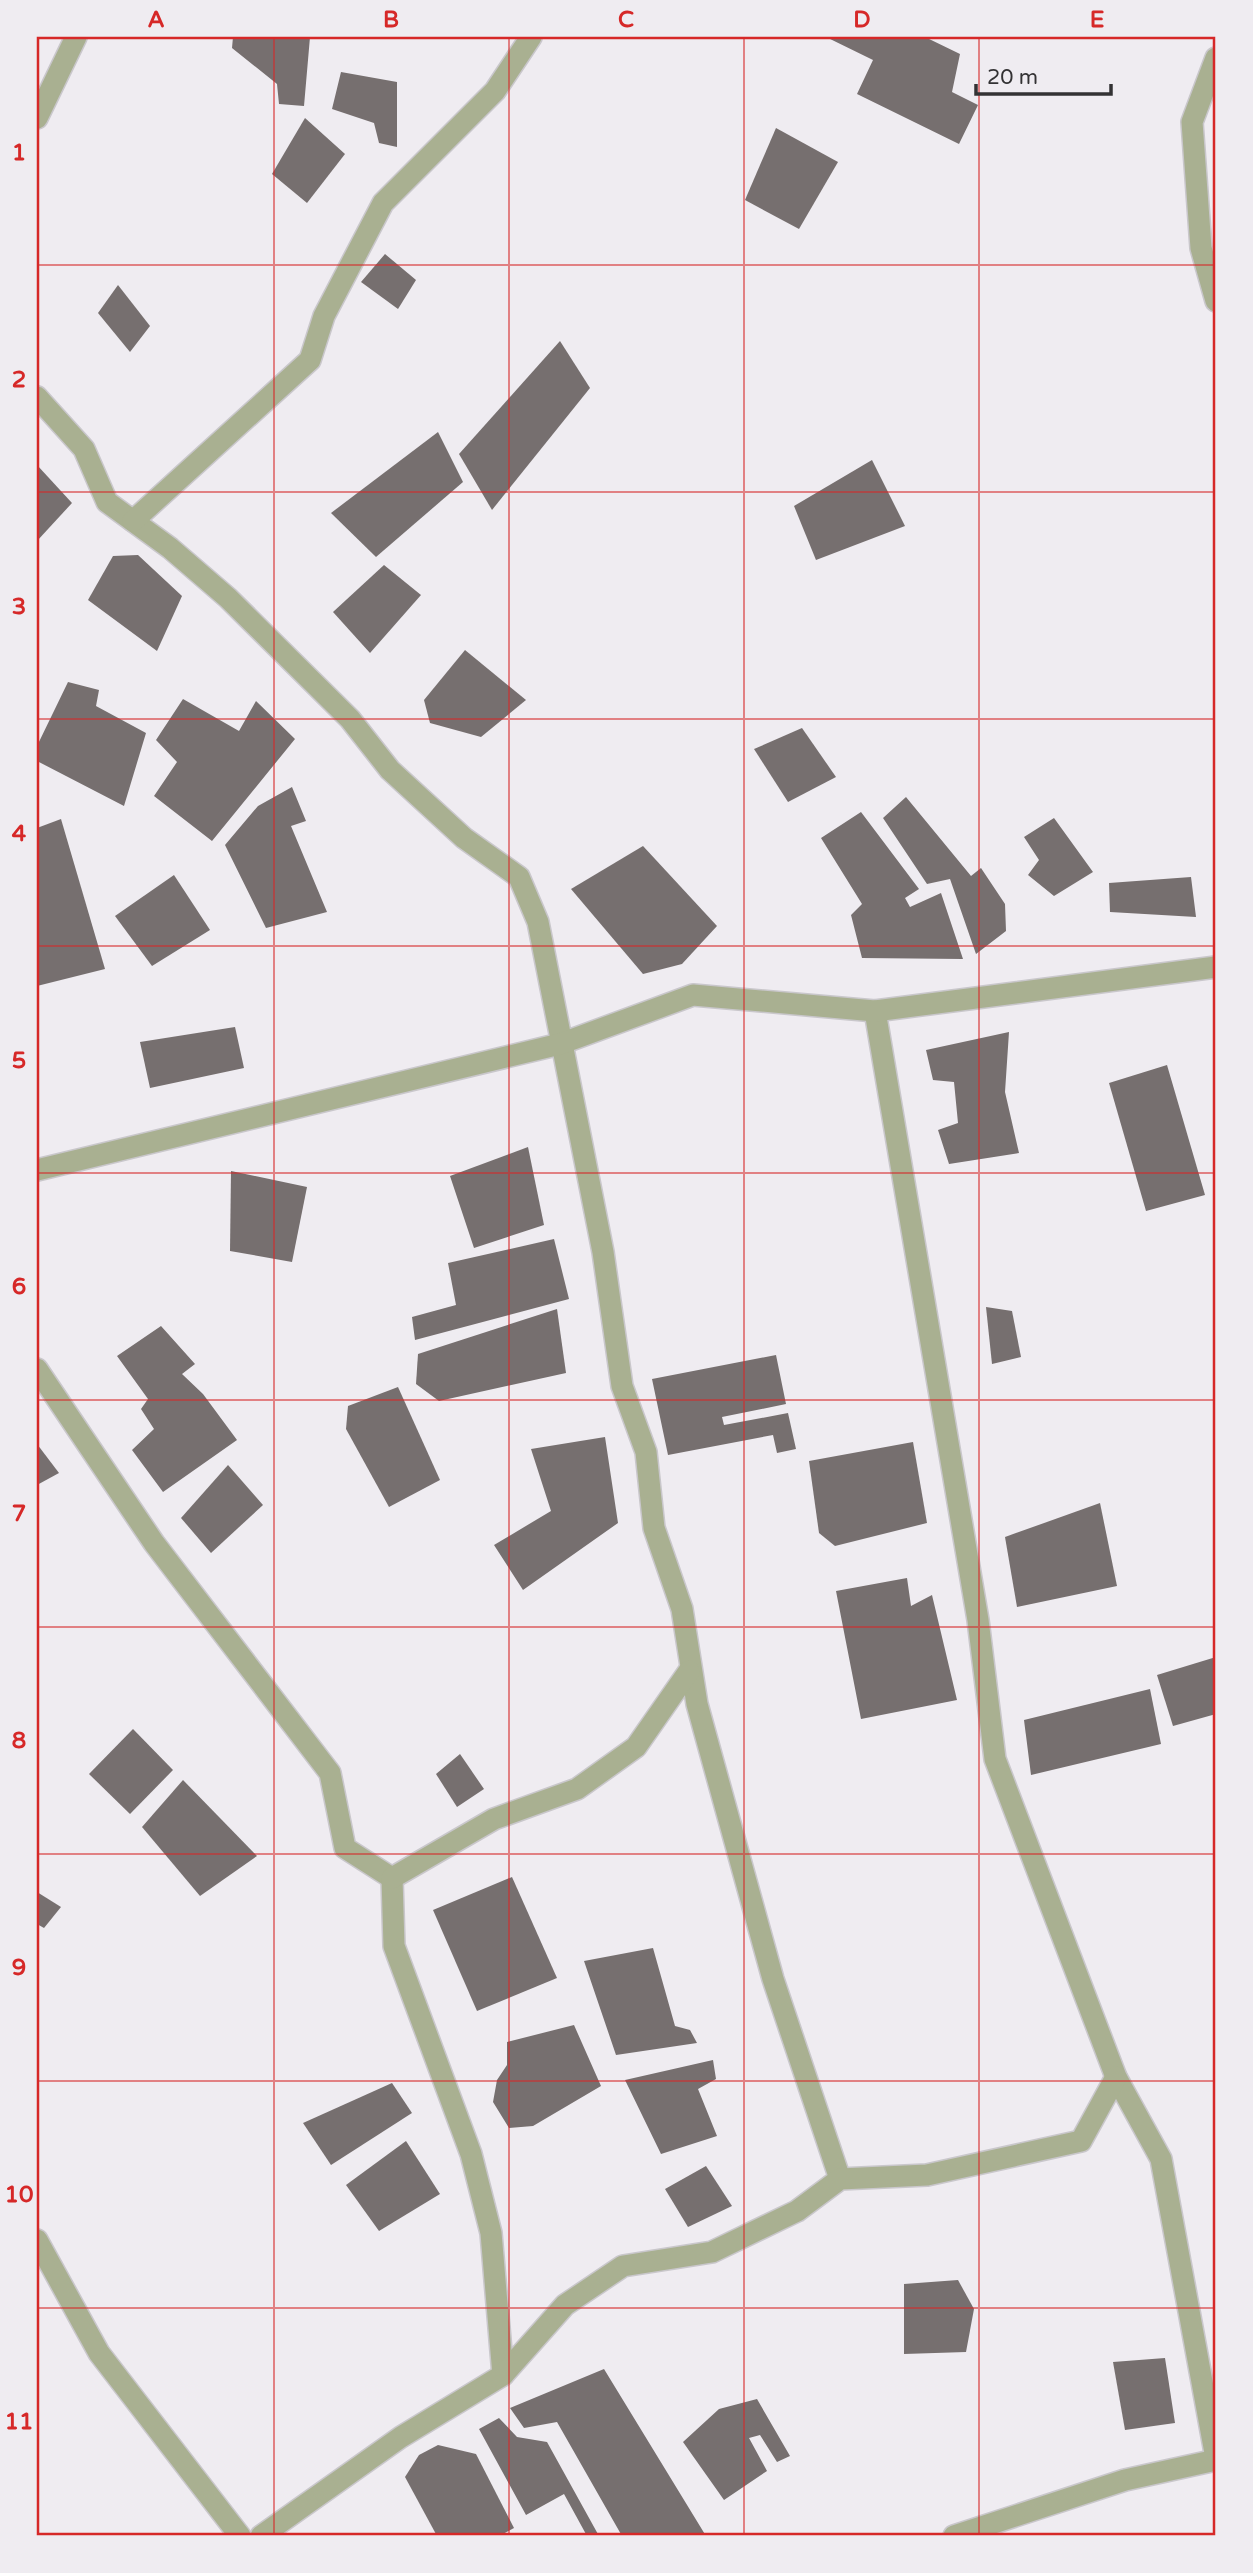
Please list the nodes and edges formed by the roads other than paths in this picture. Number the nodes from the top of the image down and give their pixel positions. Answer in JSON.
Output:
{"nodes":[{"id":1,"x":76,"y":37,"type":"edge"},
{"id":2,"x":531,"y":37,"type":"edge"},
{"id":3,"x":1216,"y":58,"type":"edge"},
{"id":4,"x":37,"y":118,"type":"edge"},
{"id":5,"x":1216,"y":301,"type":"edge"},
{"id":6,"x":37,"y":397,"type":"edge"},
{"id":7,"x":133,"y":521,"type":"junction"},
{"id":8,"x":1216,"y":967,"type":"edge"},
{"id":9,"x":875,"y":1012,"type":"junction"},
{"id":10,"x":560,"y":1044,"type":"junction"},
{"id":11,"x":37,"y":1170,"type":"edge"},
{"id":12,"x":37,"y":1369,"type":"edge"},
{"id":13,"x":689,"y":1671,"type":"junction"},
{"id":14,"x":392,"y":1878,"type":"junction"},
{"id":15,"x":1116,"y":2077,"type":"junction"},
{"id":16,"x":840,"y":2179,"type":"junction"},
{"id":17,"x":37,"y":2240,"type":"edge"},
{"id":18,"x":503,"y":2375,"type":"junction"},
{"id":19,"x":1216,"y":2459,"type":"edge"},
{"id":20,"x":240,"y":2536,"type":"edge"},
{"id":21,"x":261,"y":2536,"type":"edge"},
{"id":22,"x":954,"y":2536,"type":"edge"}],
"edges":[{"from":1,"to":4,"type":"street"},
{"from":2,"to":7,"type":"street"},
{"from":3,"to":5,"type":"street"},
{"from":6,"to":7,"type":"street"},
{"from":7,"to":10,"type":"street"},
{"from":8,"to":9,"type":"street"},
{"from":9,"to":10,"type":"street"},
{"from":9,"to":15,"type":"street"},
{"from":10,"to":11,"type":"street"},
{"from":10,"to":13,"type":"street"},
{"from":12,"to":14,"type":"street"},
{"from":13,"to":14,"type":"street"},
{"from":13,"to":16,"type":"street"},
{"from":14,"to":18,"type":"street"},
{"from":15,"to":16,"type":"street"},
{"from":15,"to":19,"type":"street"},
{"from":16,"to":18,"type":"street"},
{"from":17,"to":20,"type":"street"},
{"from":18,"to":21,"type":"street"},
{"from":19,"to":22,"type":"street"}]}
